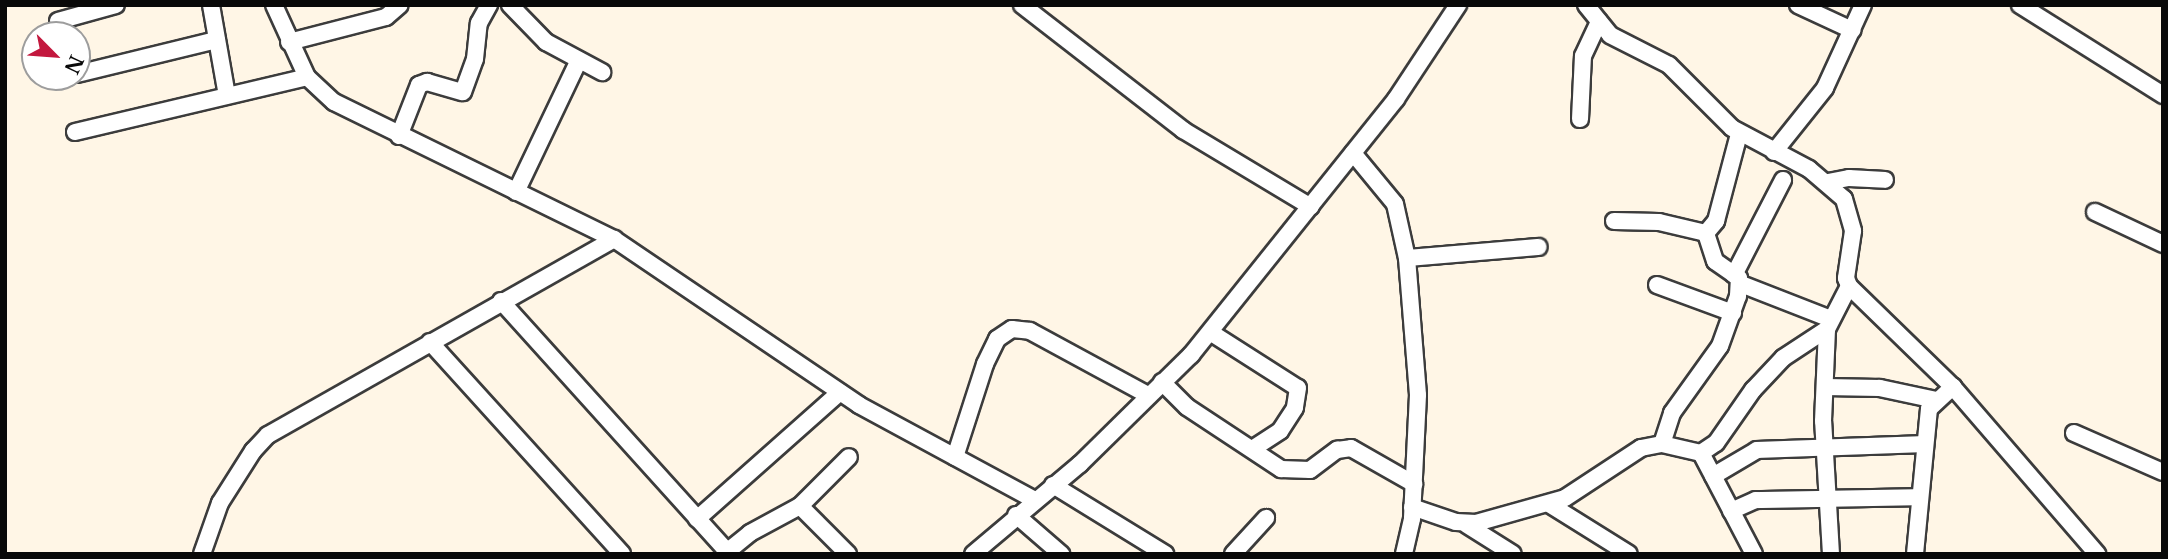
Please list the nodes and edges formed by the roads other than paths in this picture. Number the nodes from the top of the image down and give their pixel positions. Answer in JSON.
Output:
{"nodes":[{"id":1,"x":116,"y":5,"type":"edge"},
{"id":2,"x":211,"y":5,"type":"edge"},
{"id":3,"x":274,"y":5,"type":"edge"},
{"id":4,"x":400,"y":5,"type":"edge"},
{"id":5,"x":489,"y":5,"type":"edge"},
{"id":6,"x":510,"y":5,"type":"edge"},
{"id":7,"x":1022,"y":5,"type":"edge"},
{"id":8,"x":1458,"y":5,"type":"edge"},
{"id":9,"x":1586,"y":5,"type":"edge"},
{"id":10,"x":1798,"y":5,"type":"edge"},
{"id":11,"x":1863,"y":5,"type":"edge"},
{"id":12,"x":2020,"y":5,"type":"edge"},
{"id":13,"x":58,"y":21,"type":"dead end"},
{"id":14,"x":1599,"y":22,"type":"junction"},
{"id":15,"x":1853,"y":30,"type":"junction"},
{"id":16,"x":217,"y":40,"type":"junction"},
{"id":17,"x":289,"y":42,"type":"junction"},
{"id":18,"x":579,"y":60,"type":"junction"},
{"id":19,"x":91,"y":71,"type":"edge"},
{"id":20,"x":602,"y":72,"type":"dead end"},
{"id":21,"x":307,"y":77,"type":"junction"},
{"id":22,"x":2163,"y":95,"type":"edge"},
{"id":23,"x":227,"y":96,"type":"junction"},
{"id":24,"x":1580,"y":119,"type":"dead end"},
{"id":25,"x":75,"y":132,"type":"dead end"},
{"id":26,"x":1739,"y":134,"type":"junction"},
{"id":27,"x":399,"y":136,"type":"junction"},
{"id":28,"x":1774,"y":152,"type":"junction"},
{"id":29,"x":1353,"y":153,"type":"junction"},
{"id":30,"x":1783,"y":180,"type":"dead end"},
{"id":31,"x":1885,"y":180,"type":"dead end"},
{"id":32,"x":1828,"y":182,"type":"junction"},
{"id":33,"x":516,"y":192,"type":"junction"},
{"id":34,"x":1311,"y":207,"type":"junction"},
{"id":35,"x":2095,"y":212,"type":"dead end"},
{"id":36,"x":1614,"y":220,"type":"dead end"},
{"id":37,"x":1706,"y":233,"type":"junction"},
{"id":38,"x":614,"y":239,"type":"junction"},
{"id":39,"x":2163,"y":244,"type":"edge"},
{"id":40,"x":1539,"y":247,"type":"dead end"},
{"id":41,"x":1407,"y":258,"type":"junction"},
{"id":42,"x":1737,"y":279,"type":"junction"},
{"id":43,"x":1657,"y":285,"type":"dead end"},
{"id":44,"x":1849,"y":286,"type":"junction"},
{"id":45,"x":501,"y":301,"type":"junction"},
{"id":46,"x":1733,"y":313,"type":"junction"},
{"id":47,"x":1829,"y":324,"type":"junction"},
{"id":48,"x":1210,"y":332,"type":"junction"},
{"id":49,"x":430,"y":342,"type":"junction"},
{"id":50,"x":1162,"y":382,"type":"junction"},
{"id":51,"x":1825,"y":387,"type":"junction"},
{"id":52,"x":1953,"y":387,"type":"junction"},
{"id":53,"x":840,"y":392,"type":"junction"},
{"id":54,"x":1148,"y":396,"type":"junction"},
{"id":55,"x":1937,"y":400,"type":"junction"},
{"id":56,"x":2074,"y":433,"type":"dead end"},
{"id":57,"x":1662,"y":444,"type":"junction"},
{"id":58,"x":1925,"y":444,"type":"junction"},
{"id":59,"x":1824,"y":447,"type":"junction"},
{"id":60,"x":1252,"y":449,"type":"junction"},
{"id":61,"x":1702,"y":453,"type":"junction"},
{"id":62,"x":849,"y":457,"type":"dead end"},
{"id":63,"x":955,"y":457,"type":"junction"},
{"id":64,"x":2163,"y":472,"type":"edge"},
{"id":65,"x":1713,"y":477,"type":"junction"},
{"id":66,"x":1414,"y":484,"type":"junction"},
{"id":67,"x":1053,"y":485,"type":"junction"},
{"id":68,"x":1920,"y":498,"type":"junction"},
{"id":69,"x":1826,"y":499,"type":"junction"},
{"id":70,"x":1035,"y":500,"type":"junction"},
{"id":71,"x":1549,"y":504,"type":"junction"},
{"id":72,"x":800,"y":506,"type":"junction"},
{"id":73,"x":1412,"y":507,"type":"junction"},
{"id":74,"x":1731,"y":511,"type":"junction"},
{"id":75,"x":1016,"y":515,"type":"junction"},
{"id":76,"x":1266,"y":518,"type":"dead end"},
{"id":77,"x":697,"y":519,"type":"junction"},
{"id":78,"x":1467,"y":524,"type":"junction"},
{"id":79,"x":729,"y":552,"type":"edge"},
{"id":80,"x":202,"y":554,"type":"edge"},
{"id":81,"x":622,"y":554,"type":"edge"},
{"id":82,"x":848,"y":554,"type":"edge"},
{"id":83,"x":974,"y":554,"type":"edge"},
{"id":84,"x":1061,"y":554,"type":"edge"},
{"id":85,"x":1165,"y":554,"type":"edge"},
{"id":86,"x":1233,"y":554,"type":"edge"},
{"id":87,"x":1404,"y":554,"type":"edge"},
{"id":88,"x":1513,"y":554,"type":"edge"},
{"id":89,"x":1629,"y":554,"type":"edge"},
{"id":90,"x":1754,"y":554,"type":"edge"},
{"id":91,"x":1831,"y":554,"type":"edge"},
{"id":92,"x":1915,"y":554,"type":"edge"},
{"id":93,"x":2097,"y":554,"type":"edge"}],
"edges":[{"from":1,"to":13,"type":"street"},
{"from":2,"to":16,"type":"street"},
{"from":3,"to":17,"type":"street"},
{"from":4,"to":17,"type":"street"},
{"from":5,"to":27,"type":"street"},
{"from":6,"to":18,"type":"street"},
{"from":7,"to":34,"type":"street"},
{"from":8,"to":29,"type":"street"},
{"from":9,"to":14,"type":"street"},
{"from":10,"to":15,"type":"street"},
{"from":11,"to":15,"type":"street"},
{"from":12,"to":22,"type":"street"},
{"from":14,"to":24,"type":"street"},
{"from":14,"to":26,"type":"street"},
{"from":15,"to":28,"type":"street"},
{"from":16,"to":19,"type":"street"},
{"from":16,"to":23,"type":"street"},
{"from":17,"to":21,"type":"street"},
{"from":18,"to":20,"type":"street"},
{"from":18,"to":33,"type":"street"},
{"from":21,"to":23,"type":"street"},
{"from":21,"to":27,"type":"street"},
{"from":23,"to":25,"type":"street"},
{"from":26,"to":28,"type":"street"},
{"from":26,"to":37,"type":"street"},
{"from":27,"to":33,"type":"street"},
{"from":28,"to":32,"type":"street"},
{"from":29,"to":34,"type":"street"},
{"from":29,"to":41,"type":"street"},
{"from":30,"to":42,"type":"street"},
{"from":31,"to":32,"type":"street"},
{"from":32,"to":44,"type":"street"},
{"from":33,"to":38,"type":"street"},
{"from":34,"to":48,"type":"street"},
{"from":35,"to":39,"type":"street"},
{"from":36,"to":37,"type":"street"},
{"from":37,"to":42,"type":"street"},
{"from":38,"to":45,"type":"street"},
{"from":38,"to":53,"type":"street"},
{"from":40,"to":41,"type":"street"},
{"from":41,"to":66,"type":"street"},
{"from":42,"to":46,"type":"street"},
{"from":42,"to":47,"type":"street"},
{"from":43,"to":46,"type":"street"},
{"from":44,"to":47,"type":"street"},
{"from":44,"to":52,"type":"street"},
{"from":45,"to":49,"type":"street"},
{"from":45,"to":77,"type":"street"},
{"from":46,"to":57,"type":"street"},
{"from":47,"to":51,"type":"street"},
{"from":47,"to":61,"type":"street"},
{"from":48,"to":50,"type":"street"},
{"from":48,"to":60,"type":"street"},
{"from":49,"to":80,"type":"street"},
{"from":49,"to":81,"type":"street"},
{"from":50,"to":54,"type":"street"},
{"from":50,"to":60,"type":"street"},
{"from":51,"to":55,"type":"street"},
{"from":51,"to":59,"type":"street"},
{"from":52,"to":55,"type":"street"},
{"from":52,"to":93,"type":"street"},
{"from":53,"to":63,"type":"street"},
{"from":53,"to":77,"type":"street"},
{"from":54,"to":63,"type":"street"},
{"from":54,"to":67,"type":"street"},
{"from":55,"to":58,"type":"street"},
{"from":56,"to":64,"type":"street"},
{"from":57,"to":61,"type":"street"},
{"from":57,"to":71,"type":"street"},
{"from":58,"to":59,"type":"street"},
{"from":58,"to":68,"type":"street"},
{"from":59,"to":65,"type":"street"},
{"from":59,"to":69,"type":"street"},
{"from":60,"to":66,"type":"street"},
{"from":61,"to":65,"type":"street"},
{"from":62,"to":72,"type":"street"},
{"from":63,"to":70,"type":"street"},
{"from":65,"to":74,"type":"street"},
{"from":66,"to":73,"type":"street"},
{"from":67,"to":70,"type":"street"},
{"from":67,"to":85,"type":"street"},
{"from":68,"to":69,"type":"street"},
{"from":68,"to":92,"type":"street"},
{"from":69,"to":74,"type":"street"},
{"from":69,"to":91,"type":"street"},
{"from":70,"to":75,"type":"street"},
{"from":71,"to":78,"type":"street"},
{"from":71,"to":89,"type":"street"},
{"from":72,"to":79,"type":"street"},
{"from":72,"to":82,"type":"street"},
{"from":73,"to":78,"type":"street"},
{"from":73,"to":87,"type":"street"},
{"from":74,"to":90,"type":"street"},
{"from":75,"to":83,"type":"street"},
{"from":75,"to":84,"type":"street"},
{"from":76,"to":86,"type":"street"},
{"from":77,"to":79,"type":"street"},
{"from":78,"to":88,"type":"street"}]}
